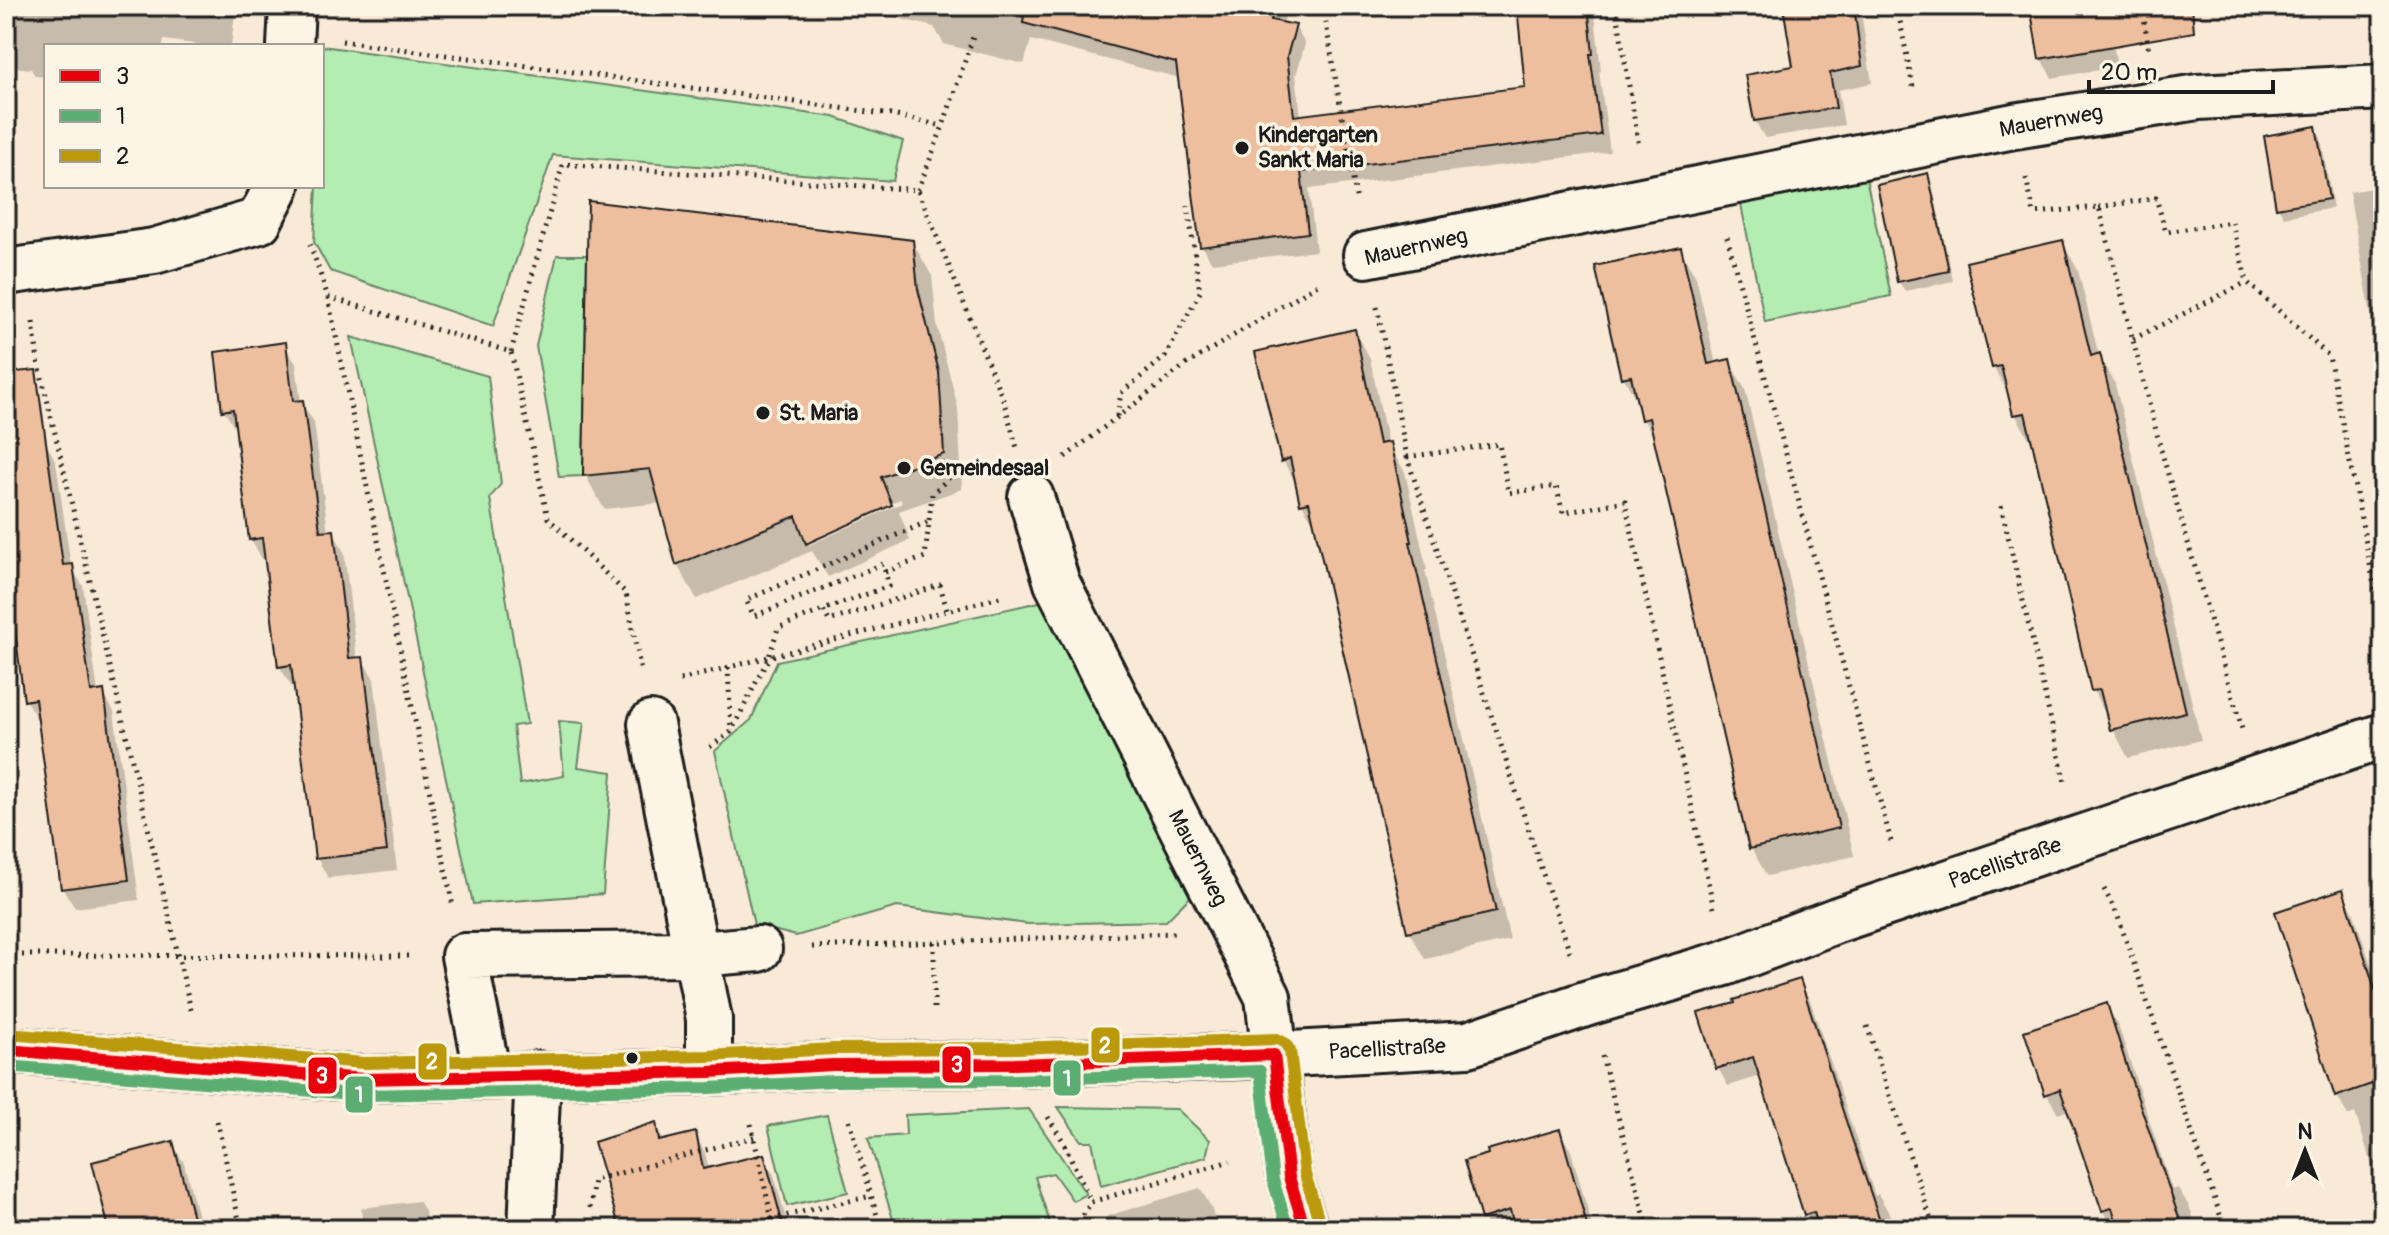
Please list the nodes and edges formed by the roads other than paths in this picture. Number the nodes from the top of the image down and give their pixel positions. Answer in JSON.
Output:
{"nodes":[{"id":1,"x":2383,"y":87,"type":"edge"},
{"id":2,"x":276,"y":188,"type":"edge"},
{"id":3,"x":1366,"y":255,"type":"road end"},
{"id":4,"x":16,"y":270,"type":"edge"},
{"id":5,"x":1031,"y":497,"type":"road end"},
{"id":6,"x":651,"y":724,"type":"dead end"},
{"id":7,"x":2383,"y":736,"type":"edge"},
{"id":8,"x":759,"y":949,"type":"road end"},
{"id":9,"x":697,"y":954,"type":"junction"},
{"id":10,"x":6,"y":1050,"type":"edge"},
{"id":11,"x":1274,"y":1055,"type":"junction"},
{"id":12,"x":709,"y":1072,"type":"junction"},
{"id":13,"x":538,"y":1074,"type":"junction"},
{"id":14,"x":488,"y":1075,"type":"junction"},
{"id":15,"x":531,"y":1229,"type":"edge"},
{"id":16,"x":1305,"y":1229,"type":"edge"}],
"edges":[{"from":1,"to":3,"type":"street","name":"Mauernweg"},
{"from":2,"to":4,"type":"street"},
{"from":5,"to":11,"type":"street","name":"Mauernweg"},
{"from":6,"to":9,"type":"street"},
{"from":7,"to":11,"type":"street","name":"Pacellistraße"},
{"from":8,"to":9,"type":"street"},
{"from":9,"to":12,"type":"street"},
{"from":9,"to":14,"type":"street"},
{"from":10,"to":14,"type":"street","name":"Pacellistraße"},
{"from":11,"to":12,"type":"street","name":"Pacellistraße"},
{"from":11,"to":16,"type":"street","name":"Mauernweg"},
{"from":12,"to":13,"type":"street","name":"Pacellistraße"},
{"from":13,"to":14,"type":"street","name":"Pacellistraße"},
{"from":13,"to":15,"type":"street"}]}
